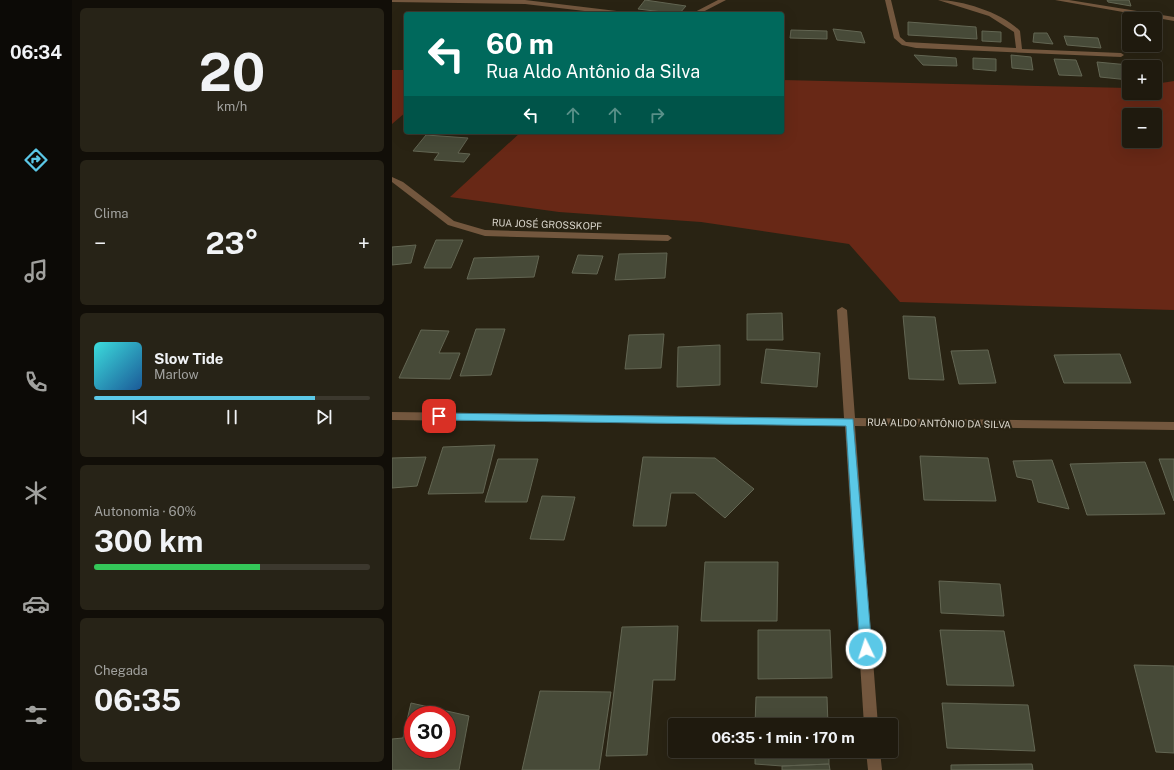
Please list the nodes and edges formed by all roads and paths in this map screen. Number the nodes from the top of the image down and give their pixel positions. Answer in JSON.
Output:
{"nodes":[{"id":1,"x":392,"y":0,"type":"edge"},
{"id":2,"x":723,"y":0,"type":"edge"},
{"id":3,"x":888,"y":0,"type":"edge"},
{"id":4,"x":941,"y":0,"type":"edge"},
{"id":5,"x":1058,"y":0,"type":"edge"},
{"id":6,"x":611,"y":12,"type":"edge"},
{"id":7,"x":698,"y":12,"type":"edge"},
{"id":8,"x":1174,"y":19,"type":"edge"},
{"id":9,"x":1019,"y":50,"type":"junction"},
{"id":10,"x":1121,"y":55,"type":"dead end"},
{"id":11,"x":392,"y":179,"type":"edge"},
{"id":12,"x":668,"y":238,"type":"dead end"},
{"id":13,"x":842,"y":310,"type":"dead end"},
{"id":14,"x":392,"y":416,"type":"edge"},
{"id":15,"x":850,"y":422,"type":"junction"},
{"id":16,"x":1174,"y":426,"type":"edge"},
{"id":17,"x":871,"y":718,"type":"edge"},
{"id":18,"x":874,"y":758,"type":"edge"},
{"id":19,"x":875,"y":770,"type":"edge"}],
"edges":[{"from":1,"to":6,"type":"street"},
{"from":2,"to":7,"type":"street"},
{"from":3,"to":9,"type":"street"},
{"from":4,"to":9,"type":"street"},
{"from":5,"to":8,"type":"street"},
{"from":9,"to":10,"type":"street"},
{"from":11,"to":12,"type":"street","name":"RUA JOSÉ GROSSKOPF"},
{"from":13,"to":15,"type":"street"},
{"from":14,"to":15,"type":"street","name":"RUA ALDO ANTÔNIO DA SILVA"},
{"from":15,"to":16,"type":"street","name":"RUA ALDO ANTÔNIO DA SILVA"},
{"from":15,"to":17,"type":"street"},
{"from":18,"to":19,"type":"street"}]}
